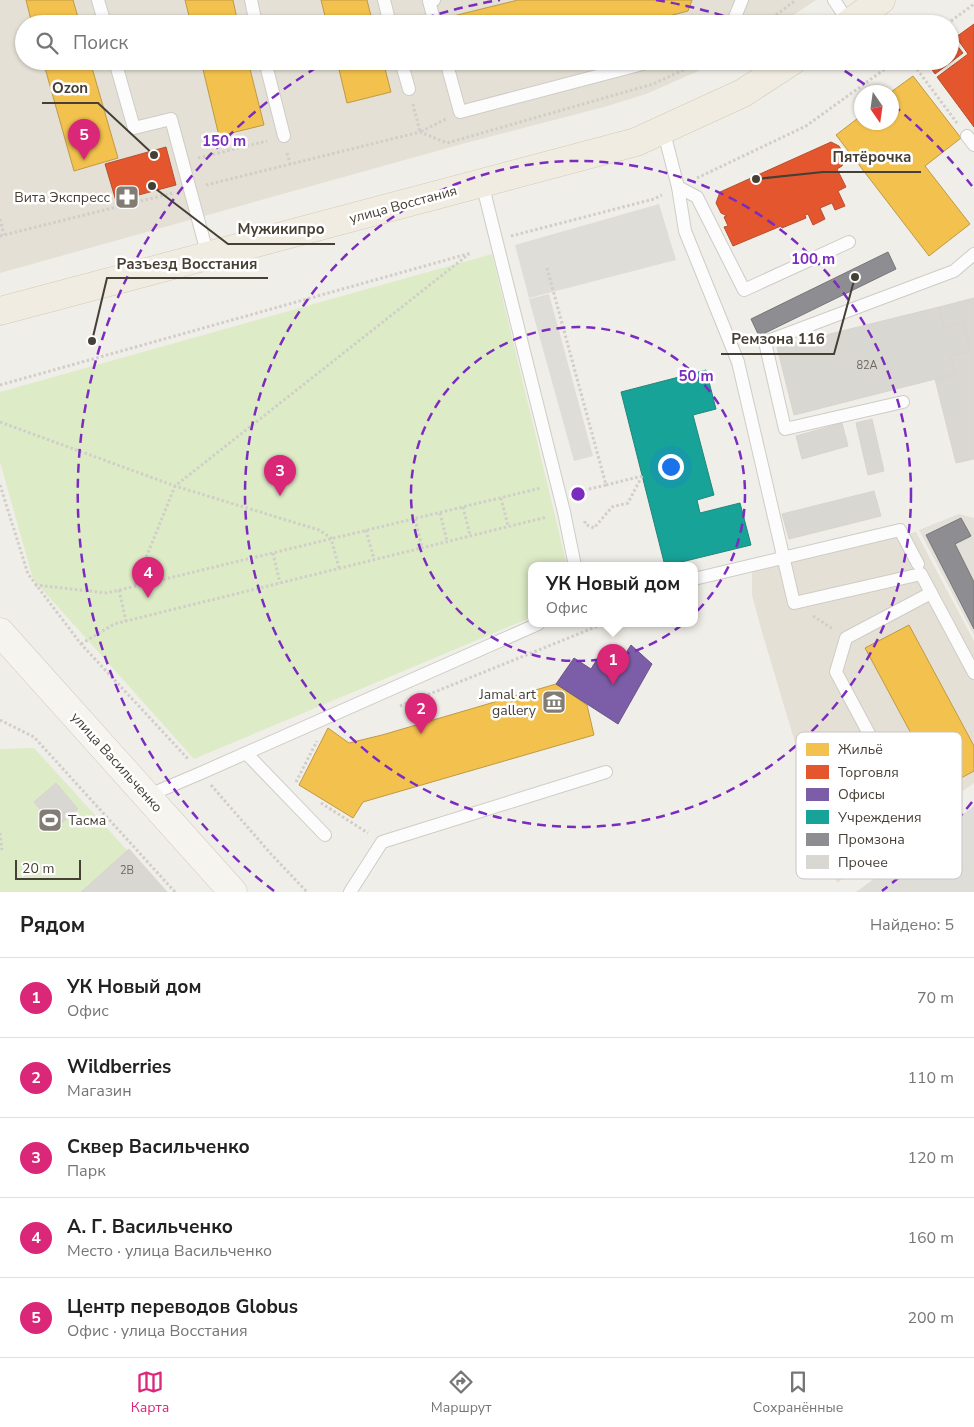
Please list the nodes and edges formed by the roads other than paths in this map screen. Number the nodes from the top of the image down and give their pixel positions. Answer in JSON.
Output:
{"nodes":[{"id":1,"x":98,"y":0,"type":"edge"},
{"id":2,"x":251,"y":0,"type":"edge"},
{"id":3,"x":384,"y":0,"type":"edge"},
{"id":4,"x":434,"y":0,"type":"edge"},
{"id":5,"x":742,"y":0,"type":"edge"},
{"id":6,"x":834,"y":0,"type":"edge"},
{"id":7,"x":881,"y":0,"type":"edge"},
{"id":8,"x":102,"y":15,"type":"edge"},
{"id":9,"x":254,"y":15,"type":"edge"},
{"id":10,"x":388,"y":15,"type":"edge"},
{"id":11,"x":433,"y":15,"type":"edge"},
{"id":12,"x":736,"y":15,"type":"edge"},
{"id":13,"x":843,"y":15,"type":"edge"},
{"id":14,"x":860,"y":15,"type":"edge"},
{"id":15,"x":118,"y":70,"type":"edge"},
{"id":16,"x":268,"y":70,"type":"edge"},
{"id":17,"x":404,"y":70,"type":"edge"},
{"id":18,"x":448,"y":70,"type":"edge"},
{"id":19,"x":620,"y":70,"type":"edge"},
{"id":20,"x":779,"y":70,"type":"edge"},
{"id":21,"x":409,"y":89,"type":"dead end"},
{"id":22,"x":663,"y":130,"type":"junction"},
{"id":23,"x":284,"y":136,"type":"road end"},
{"id":24,"x":482,"y":183,"type":"junction"},
{"id":25,"x":678,"y":187,"type":"junction"},
{"id":26,"x":849,"y":242,"type":"dead end"},
{"id":27,"x":974,"y":254,"type":"edge"},
{"id":28,"x":208,"y":256,"type":"junction"},
{"id":29,"x":0,"y":312,"type":"edge"},
{"id":30,"x":903,"y":402,"type":"dead end"},
{"id":31,"x":783,"y":559,"type":"junction"},
{"id":32,"x":574,"y":562,"type":"edge"},
{"id":33,"x":918,"y":564,"type":"dead end"},
{"id":34,"x":698,"y":578,"type":"edge"},
{"id":35,"x":931,"y":593,"type":"junction"},
{"id":36,"x":531,"y":627,"type":"edge"},
{"id":37,"x":0,"y":632,"type":"edge"},
{"id":38,"x":974,"y":673,"type":"edge"},
{"id":39,"x":868,"y":732,"type":"edge"},
{"id":40,"x":246,"y":753,"type":"junction"},
{"id":41,"x":606,"y":772,"type":"dead end"},
{"id":42,"x":146,"y":796,"type":"junction"},
{"id":43,"x":325,"y":835,"type":"dead end"},
{"id":44,"x":233,"y":892,"type":"edge"},
{"id":45,"x":350,"y":892,"type":"edge"}],
"edges":[{"from":1,"to":8,"type":"lane"},
{"from":2,"to":9,"type":"lane"},
{"from":3,"to":10,"type":"lane"},
{"from":4,"to":11,"type":"lane"},
{"from":5,"to":12,"type":"lane"},
{"from":6,"to":13,"type":"lane"},
{"from":7,"to":14,"type":"main road"},
{"from":15,"to":28,"type":"lane"},
{"from":16,"to":23,"type":"lane"},
{"from":17,"to":21,"type":"lane"},
{"from":18,"to":19,"type":"lane"},
{"from":20,"to":22,"type":"main road","name":"улица Восстания"},
{"from":22,"to":24,"type":"main road","name":"улица Восстания"},
{"from":22,"to":25,"type":"lane"},
{"from":24,"to":28,"type":"main road","name":"улица Восстания"},
{"from":24,"to":32,"type":"lane"},
{"from":25,"to":26,"type":"lane"},
{"from":25,"to":31,"type":"lane"},
{"from":27,"to":30,"type":"lane"},
{"from":28,"to":29,"type":"main road","name":"улица Восстания"},
{"from":31,"to":33,"type":"lane"},
{"from":31,"to":34,"type":"lane"},
{"from":31,"to":35,"type":"lane"},
{"from":35,"to":38,"type":"lane"},
{"from":35,"to":39,"type":"lane"},
{"from":36,"to":40,"type":"lane"},
{"from":37,"to":42,"type":"main road","name":"улица Васильченко"},
{"from":40,"to":42,"type":"lane"},
{"from":40,"to":43,"type":"lane"},
{"from":41,"to":45,"type":"lane"},
{"from":42,"to":44,"type":"main road","name":"улица Васильченко"}]}
